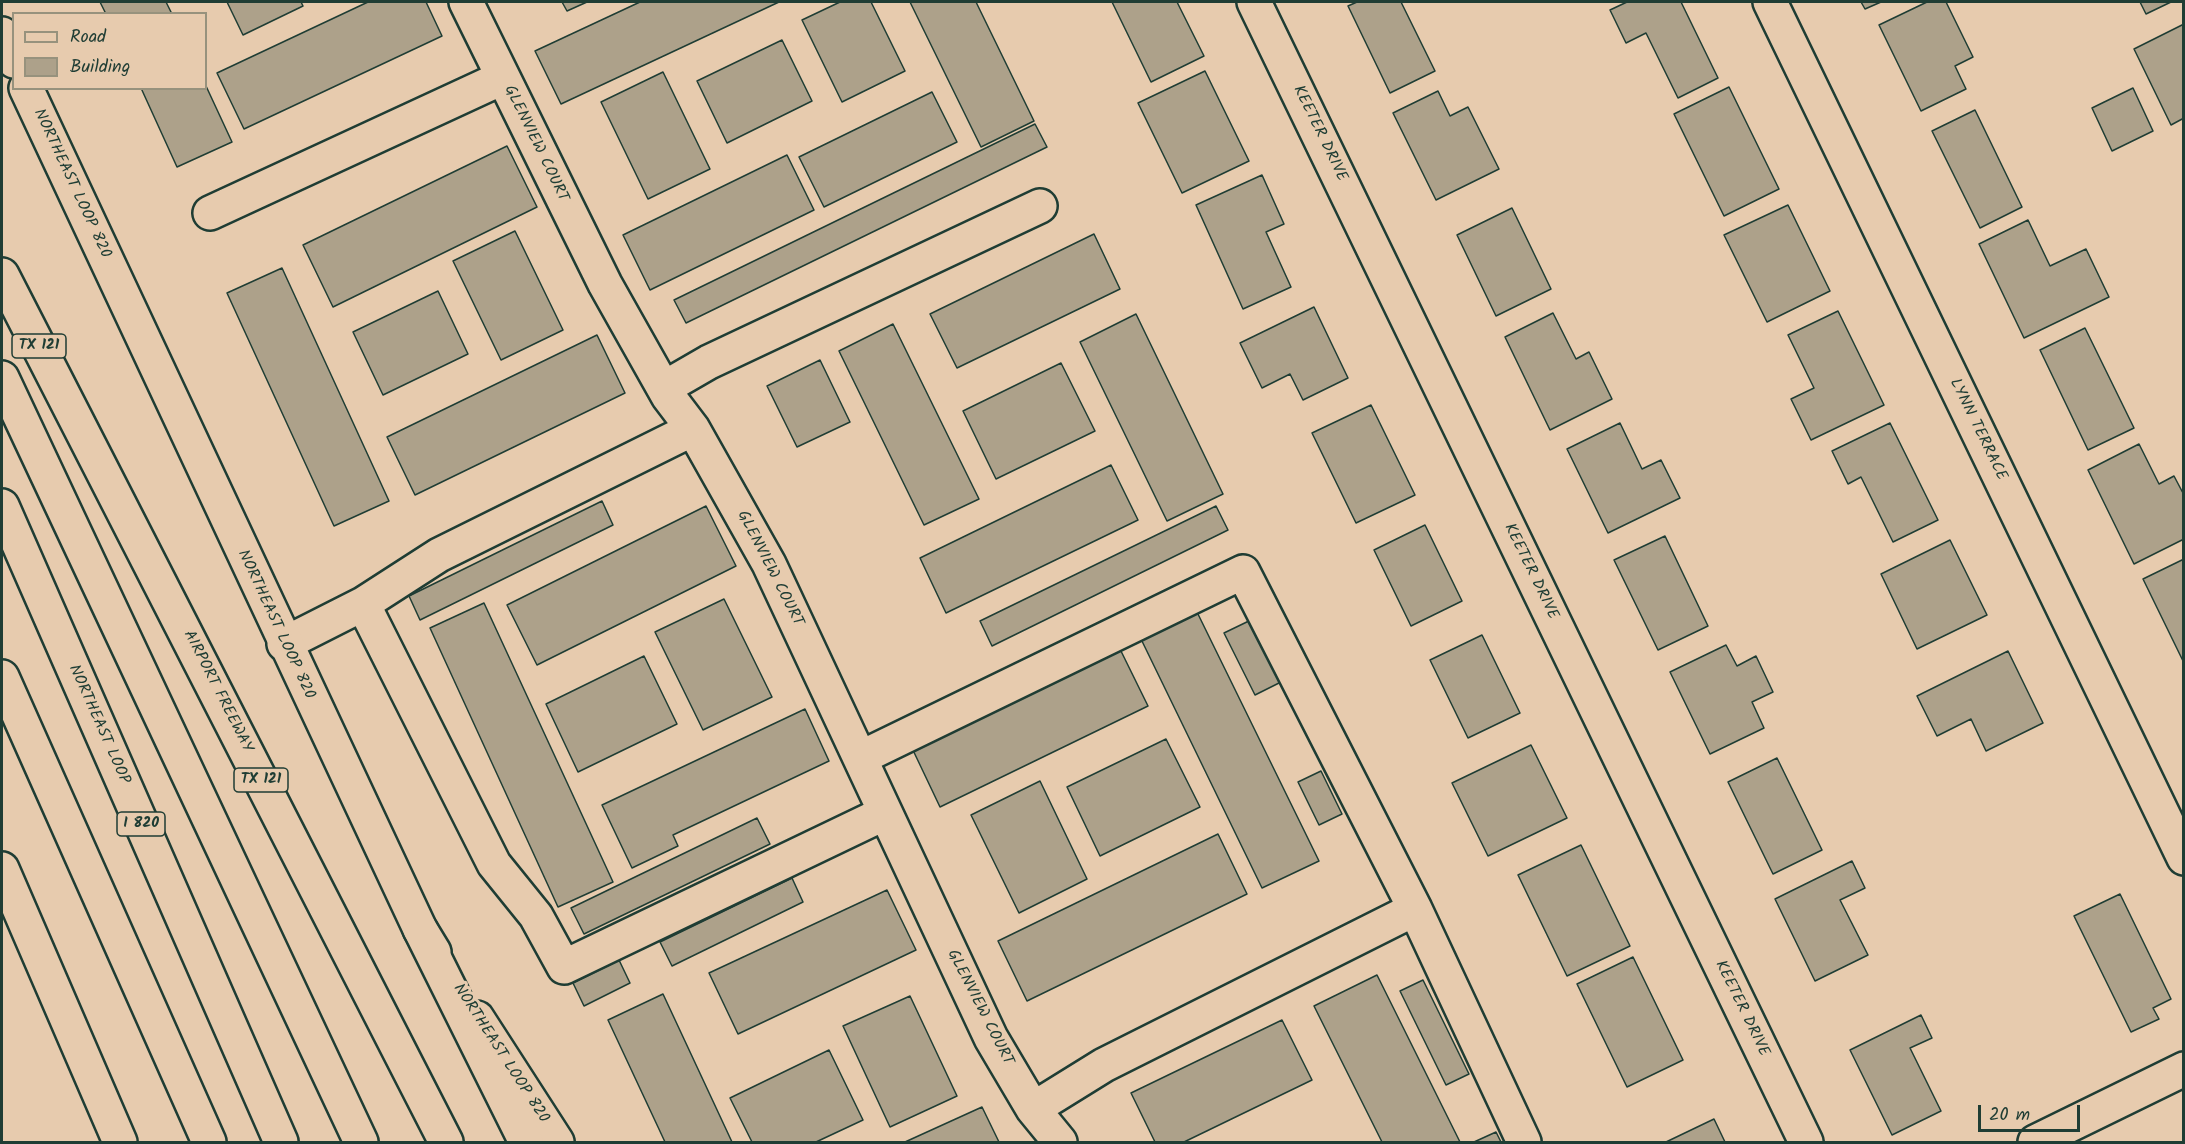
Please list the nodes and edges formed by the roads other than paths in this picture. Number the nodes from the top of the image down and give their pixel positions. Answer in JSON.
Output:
{"nodes":[{"id":1,"x":1254,"y":2,"type":"edge"},
{"id":2,"x":1770,"y":2,"type":"edge"},
{"id":3,"x":477,"y":5,"type":"edge"},
{"id":4,"x":2,"y":34,"type":"edge"},
{"id":5,"x":12,"y":56,"type":"edge"},
{"id":6,"x":502,"y":78,"type":"junction"},
{"id":7,"x":27,"y":90,"type":"edge"},
{"id":8,"x":1040,"y":206,"type":"dead end"},
{"id":9,"x":210,"y":213,"type":"dead end"},
{"id":10,"x":2,"y":275,"type":"edge"},
{"id":11,"x":2,"y":378,"type":"edge"},
{"id":12,"x":664,"y":388,"type":"junction"},
{"id":13,"x":693,"y":429,"type":"junction"},
{"id":14,"x":2,"y":506,"type":"edge"},
{"id":15,"x":363,"y":604,"type":"junction"},
{"id":16,"x":284,"y":644,"type":"junction"},
{"id":17,"x":2,"y":676,"type":"edge"},
{"id":18,"x":860,"y":758,"type":"junction"},
{"id":19,"x":885,"y":813,"type":"junction"},
{"id":20,"x":2184,"y":858,"type":"edge"},
{"id":21,"x":2,"y":869,"type":"edge"},
{"id":22,"x":1415,"y":909,"type":"junction"},
{"id":23,"x":420,"y":929,"type":"junction"},
{"id":24,"x":2184,"y":1069,"type":"edge"},
{"id":25,"x":1033,"y":1108,"type":"junction"},
{"id":26,"x":120,"y":1143,"type":"edge"},
{"id":27,"x":209,"y":1143,"type":"edge"},
{"id":28,"x":281,"y":1143,"type":"edge"},
{"id":29,"x":362,"y":1143,"type":"edge"},
{"id":30,"x":446,"y":1143,"type":"edge"},
{"id":31,"x":526,"y":1143,"type":"edge"},
{"id":32,"x":558,"y":1143,"type":"edge"},
{"id":33,"x":1060,"y":1143,"type":"edge"},
{"id":34,"x":1524,"y":1143,"type":"edge"},
{"id":35,"x":1806,"y":1143,"type":"edge"},
{"id":36,"x":2035,"y":1143,"type":"edge"}],
"edges":[{"from":1,"to":35,"type":"main road","name":"KEETER DRIVE"},
{"from":2,"to":20,"type":"main road","name":"LYNN TERRACE"},
{"from":3,"to":6,"type":"main road","name":"GLENVIEW COURT"},
{"from":4,"to":5,"type":"main road"},
{"from":6,"to":9,"type":"main road"},
{"from":6,"to":12,"type":"main road","name":"GLENVIEW COURT"},
{"from":7,"to":16,"type":"main road","name":"NORTHEAST LOOP 820"},
{"from":8,"to":12,"type":"main road"},
{"from":10,"to":30,"type":"main road","name":"AIRPORT FREEWAY","number":"TX 121"},
{"from":11,"to":29,"type":"main road"},
{"from":12,"to":13,"type":"main road","name":"GLENVIEW COURT"},
{"from":13,"to":15,"type":"main road"},
{"from":13,"to":18,"type":"main road","name":"GLENVIEW COURT"},
{"from":14,"to":28,"type":"main road","name":"NORTHEAST LOOP","number":"I 820"},
{"from":15,"to":16,"type":"main road"},
{"from":15,"to":19,"type":"main road"},
{"from":16,"to":23,"type":"main road","name":"NORTHEAST LOOP 820"},
{"from":17,"to":27,"type":"main road"},
{"from":18,"to":19,"type":"main road","name":"GLENVIEW COURT"},
{"from":18,"to":22,"type":"main road"},
{"from":19,"to":25,"type":"main road","name":"GLENVIEW COURT"},
{"from":21,"to":26,"type":"main road"},
{"from":22,"to":25,"type":"main road"},
{"from":22,"to":34,"type":"main road"},
{"from":23,"to":31,"type":"main road"},
{"from":23,"to":32,"type":"main road","name":"NORTHEAST LOOP 820"},
{"from":24,"to":36,"type":"main road"},
{"from":25,"to":33,"type":"main road","name":"GLENVIEW COURT"}]}
